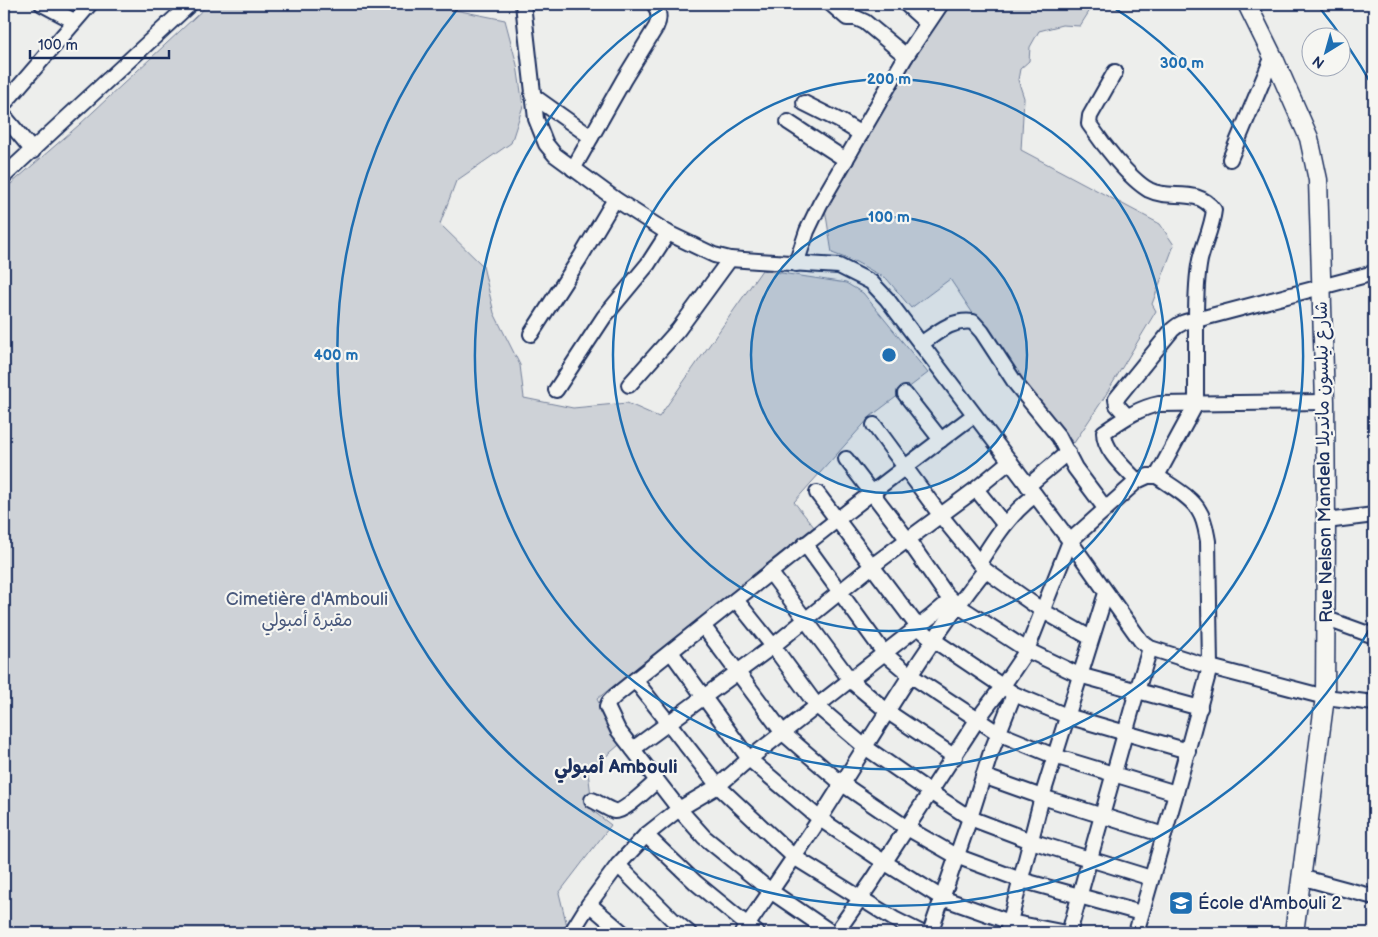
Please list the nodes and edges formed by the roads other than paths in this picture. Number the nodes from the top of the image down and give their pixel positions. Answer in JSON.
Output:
{"nodes":[{"id":1,"x":42,"y":4,"type":"edge"},
{"id":2,"x":90,"y":4,"type":"edge"},
{"id":3,"x":190,"y":4,"type":"edge"},
{"id":4,"x":523,"y":4,"type":"edge"},
{"id":5,"x":831,"y":4,"type":"edge"},
{"id":6,"x":906,"y":4,"type":"edge"},
{"id":7,"x":941,"y":4,"type":"edge"},
{"id":8,"x":1247,"y":4,"type":"edge"},
{"id":9,"x":656,"y":5,"type":"edge"},
{"id":10,"x":74,"y":22,"type":"junction"},
{"id":11,"x":927,"y":23,"type":"junction"},
{"id":12,"x":906,"y":56,"type":"junction"},
{"id":13,"x":1273,"y":56,"type":"junction"},
{"id":14,"x":1115,"y":72,"type":"dead end"},
{"id":15,"x":532,"y":95,"type":"junction"},
{"id":16,"x":4,"y":104,"type":"edge"},
{"id":17,"x":804,"y":104,"type":"dead end"},
{"id":18,"x":4,"y":116,"type":"edge"},
{"id":19,"x":788,"y":122,"type":"dead end"},
{"id":20,"x":861,"y":134,"type":"junction"},
{"id":21,"x":591,"y":138,"type":"junction"},
{"id":22,"x":32,"y":151,"type":"junction"},
{"id":23,"x":1230,"y":159,"type":"dead end"},
{"id":24,"x":846,"y":160,"type":"junction"},
{"id":25,"x":573,"y":169,"type":"junction"},
{"id":26,"x":4,"y":176,"type":"edge"},
{"id":27,"x":615,"y":199,"type":"junction"},
{"id":28,"x":668,"y":233,"type":"junction"},
{"id":29,"x":730,"y":259,"type":"junction"},
{"id":30,"x":796,"y":264,"type":"junction"},
{"id":31,"x":1374,"y":273,"type":"edge"},
{"id":32,"x":1321,"y":288,"type":"junction"},
{"id":33,"x":1196,"y":320,"type":"junction"},
{"id":34,"x":531,"y":334,"type":"dead end"},
{"id":35,"x":921,"y":344,"type":"junction"},
{"id":36,"x":629,"y":385,"type":"dead end"},
{"id":37,"x":556,"y":390,"type":"dead end"},
{"id":38,"x":905,"y":394,"type":"dead end"},
{"id":39,"x":1325,"y":402,"type":"junction"},
{"id":40,"x":1196,"y":404,"type":"junction"},
{"id":41,"x":974,"y":415,"type":"junction"},
{"id":42,"x":1127,"y":416,"type":"junction"},
{"id":43,"x":874,"y":425,"type":"dead end"},
{"id":44,"x":940,"y":440,"type":"junction"},
{"id":45,"x":1068,"y":452,"type":"junction"},
{"id":46,"x":846,"y":459,"type":"dead end"},
{"id":47,"x":1010,"y":461,"type":"junction"},
{"id":48,"x":905,"y":467,"type":"junction"},
{"id":49,"x":1157,"y":476,"type":"junction"},
{"id":50,"x":1137,"y":481,"type":"junction"},
{"id":51,"x":976,"y":490,"type":"junction"},
{"id":52,"x":1031,"y":490,"type":"junction"},
{"id":53,"x":818,"y":493,"type":"dead end"},
{"id":54,"x":870,"y":493,"type":"junction"},
{"id":55,"x":1106,"y":508,"type":"junction"},
{"id":56,"x":1374,"y":515,"type":"edge"},
{"id":57,"x":941,"y":516,"type":"junction"},
{"id":58,"x":838,"y":519,"type":"junction"},
{"id":59,"x":1326,"y":520,"type":"junction"},
{"id":60,"x":1004,"y":524,"type":"junction"},
{"id":61,"x":908,"y":540,"type":"junction"},
{"id":62,"x":1070,"y":541,"type":"junction"},
{"id":63,"x":805,"y":544,"type":"junction"},
{"id":64,"x":872,"y":566,"type":"junction"},
{"id":65,"x":982,"y":566,"type":"junction"},
{"id":66,"x":770,"y":572,"type":"junction"},
{"id":67,"x":839,"y":592,"type":"junction"},
{"id":68,"x":1106,"y":593,"type":"junction"},
{"id":69,"x":736,"y":600,"type":"junction"},
{"id":70,"x":954,"y":602,"type":"junction"},
{"id":71,"x":1043,"y":611,"type":"junction"},
{"id":72,"x":805,"y":619,"type":"junction"},
{"id":73,"x":1327,"y":619,"type":"junction"},
{"id":74,"x":704,"y":627,"type":"junction"},
{"id":75,"x":918,"y":627,"type":"junction"},
{"id":76,"x":1374,"y":636,"type":"edge"},
{"id":77,"x":1091,"y":638,"type":"junction"},
{"id":78,"x":935,"y":641,"type":"junction"},
{"id":79,"x":774,"y":646,"type":"junction"},
{"id":80,"x":1150,"y":648,"type":"junction"},
{"id":81,"x":1027,"y":650,"type":"junction"},
{"id":82,"x":671,"y":652,"type":"junction"},
{"id":83,"x":884,"y":653,"type":"junction"},
{"id":84,"x":1210,"y":667,"type":"junction"},
{"id":85,"x":737,"y":672,"type":"junction"},
{"id":86,"x":910,"y":675,"type":"junction"},
{"id":87,"x":1079,"y":675,"type":"junction"},
{"id":88,"x":635,"y":680,"type":"junction"},
{"id":89,"x":851,"y":681,"type":"junction"},
{"id":90,"x":1008,"y":691,"type":"junction"},
{"id":91,"x":1137,"y":691,"type":"junction"},
{"id":92,"x":703,"y":696,"type":"junction"},
{"id":93,"x":1325,"y":697,"type":"junction"},
{"id":94,"x":1374,"y":703,"type":"edge"},
{"id":95,"x":817,"y":706,"type":"junction"},
{"id":96,"x":1200,"y":708,"type":"junction"},
{"id":97,"x":888,"y":712,"type":"junction"},
{"id":98,"x":1067,"y":716,"type":"junction"},
{"id":99,"x":978,"y":720,"type":"junction"},
{"id":100,"x":668,"y":723,"type":"junction"},
{"id":101,"x":784,"y":732,"type":"junction"},
{"id":102,"x":998,"y":732,"type":"junction"},
{"id":103,"x":1125,"y":733,"type":"junction"},
{"id":104,"x":865,"y":747,"type":"junction"},
{"id":105,"x":632,"y":748,"type":"junction"},
{"id":106,"x":1188,"y":750,"type":"junction"},
{"id":107,"x":1054,"y":756,"type":"junction"},
{"id":108,"x":955,"y":757,"type":"junction"},
{"id":109,"x":749,"y":759,"type":"junction"},
{"id":110,"x":1114,"y":774,"type":"junction"},
{"id":111,"x":983,"y":776,"type":"junction"},
{"id":112,"x":657,"y":781,"type":"junction"},
{"id":113,"x":841,"y":784,"type":"junction"},
{"id":114,"x":718,"y":786,"type":"junction"},
{"id":115,"x":930,"y":792,"type":"junction"},
{"id":116,"x":1176,"y":793,"type":"junction"},
{"id":117,"x":1042,"y":797,"type":"junction"},
{"id":118,"x":592,"y":800,"type":"dead end"},
{"id":119,"x":678,"y":809,"type":"junction"},
{"id":120,"x":1101,"y":816,"type":"junction"},
{"id":121,"x":970,"y":818,"type":"junction"},
{"id":122,"x":820,"y":819,"type":"junction"},
{"id":123,"x":907,"y":828,"type":"junction"},
{"id":124,"x":646,"y":835,"type":"junction"},
{"id":125,"x":1164,"y":835,"type":"junction"},
{"id":126,"x":1030,"y":841,"type":"junction"},
{"id":127,"x":956,"y":856,"type":"junction"},
{"id":128,"x":794,"y":857,"type":"junction"},
{"id":129,"x":1090,"y":858,"type":"junction"},
{"id":130,"x":884,"y":862,"type":"junction"},
{"id":131,"x":618,"y":865,"type":"junction"},
{"id":132,"x":1300,"y":877,"type":"junction"},
{"id":133,"x":1151,"y":878,"type":"junction"},
{"id":134,"x":1021,"y":880,"type":"junction"},
{"id":135,"x":772,"y":892,"type":"junction"},
{"id":136,"x":1080,"y":895,"type":"junction"},
{"id":137,"x":1374,"y":897,"type":"edge"},
{"id":138,"x":861,"y":898,"type":"junction"},
{"id":139,"x":942,"y":898,"type":"junction"},
{"id":140,"x":588,"y":904,"type":"junction"},
{"id":141,"x":1141,"y":913,"type":"junction"},
{"id":142,"x":1008,"y":927,"type":"edge"},
{"id":143,"x":749,"y":931,"type":"edge"},
{"id":144,"x":571,"y":933,"type":"edge"},
{"id":145,"x":623,"y":933,"type":"edge"},
{"id":146,"x":689,"y":933,"type":"edge"},
{"id":147,"x":832,"y":933,"type":"edge"},
{"id":148,"x":836,"y":933,"type":"edge"},
{"id":149,"x":922,"y":933,"type":"edge"},
{"id":150,"x":930,"y":933,"type":"edge"},
{"id":151,"x":1067,"y":933,"type":"edge"},
{"id":152,"x":1136,"y":933,"type":"edge"},
{"id":153,"x":1294,"y":933,"type":"edge"}],
"edges":[{"from":1,"to":10,"type":"street"},
{"from":2,"to":10,"type":"street"},
{"from":3,"to":22,"type":"street"},
{"from":4,"to":15,"type":"street"},
{"from":5,"to":12,"type":"street"},
{"from":6,"to":11,"type":"street"},
{"from":7,"to":11,"type":"street"},
{"from":8,"to":13,"type":"main road","name":"Rue Nelson Mandela شارع نيلسون مانديلا"},
{"from":9,"to":21,"type":"street"},
{"from":10,"to":16,"type":"street"},
{"from":11,"to":12,"type":"street"},
{"from":12,"to":20,"type":"street"},
{"from":13,"to":23,"type":"street"},
{"from":13,"to":32,"type":"main road","name":"Rue Nelson Mandela شارع نيلسون مانديلا"},
{"from":14,"to":33,"type":"street"},
{"from":15,"to":21,"type":"street"},
{"from":15,"to":25,"type":"street"},
{"from":17,"to":20,"type":"street"},
{"from":18,"to":22,"type":"street"},
{"from":19,"to":24,"type":"street"},
{"from":20,"to":24,"type":"street"},
{"from":21,"to":25,"type":"street"},
{"from":22,"to":26,"type":"street"},
{"from":24,"to":30,"type":"street"},
{"from":25,"to":27,"type":"street"},
{"from":27,"to":28,"type":"street"},
{"from":27,"to":34,"type":"street"},
{"from":28,"to":29,"type":"street"},
{"from":28,"to":37,"type":"street"},
{"from":29,"to":30,"type":"street"},
{"from":29,"to":36,"type":"street"},
{"from":30,"to":35,"type":"street"},
{"from":31,"to":32,"type":"street"},
{"from":32,"to":33,"type":"street"},
{"from":32,"to":39,"type":"main road","name":"Rue Nelson Mandela شارع نيلسون مانديلا"},
{"from":33,"to":40,"type":"street"},
{"from":33,"to":42,"type":"street"},
{"from":35,"to":41,"type":"street"},
{"from":35,"to":45,"type":"street"},
{"from":38,"to":44,"type":"street"},
{"from":39,"to":40,"type":"street"},
{"from":39,"to":59,"type":"main road","name":"Rue Nelson Mandela شارع نيلسون مانديلا"},
{"from":40,"to":42,"type":"street"},
{"from":40,"to":49,"type":"street"},
{"from":41,"to":44,"type":"street"},
{"from":41,"to":47,"type":"street"},
{"from":42,"to":50,"type":"street"},
{"from":43,"to":48,"type":"street"},
{"from":44,"to":48,"type":"street"},
{"from":45,"to":52,"type":"street"},
{"from":45,"to":55,"type":"street"},
{"from":46,"to":54,"type":"street"},
{"from":47,"to":51,"type":"street"},
{"from":47,"to":52,"type":"street"},
{"from":48,"to":54,"type":"street"},
{"from":48,"to":57,"type":"street"},
{"from":49,"to":50,"type":"street"},
{"from":49,"to":84,"type":"street"},
{"from":50,"to":55,"type":"street"},
{"from":51,"to":57,"type":"street"},
{"from":51,"to":60,"type":"street"},
{"from":52,"to":60,"type":"street"},
{"from":52,"to":62,"type":"street"},
{"from":53,"to":58,"type":"street"},
{"from":54,"to":58,"type":"street"},
{"from":54,"to":61,"type":"street"},
{"from":55,"to":62,"type":"street"},
{"from":56,"to":59,"type":"street"},
{"from":57,"to":61,"type":"street"},
{"from":57,"to":65,"type":"street"},
{"from":58,"to":63,"type":"street"},
{"from":58,"to":64,"type":"street"},
{"from":59,"to":73,"type":"main road","name":"Rue Nelson Mandela شارع نيلسون مانديلا"},
{"from":60,"to":65,"type":"street"},
{"from":61,"to":64,"type":"street"},
{"from":61,"to":70,"type":"street"},
{"from":62,"to":68,"type":"street"},
{"from":62,"to":71,"type":"street"},
{"from":63,"to":66,"type":"street"},
{"from":63,"to":67,"type":"street"},
{"from":64,"to":67,"type":"street"},
{"from":64,"to":75,"type":"street"},
{"from":65,"to":70,"type":"street"},
{"from":65,"to":71,"type":"street"},
{"from":66,"to":69,"type":"street"},
{"from":66,"to":72,"type":"street"},
{"from":67,"to":72,"type":"street"},
{"from":67,"to":83,"type":"street"},
{"from":68,"to":77,"type":"street"},
{"from":68,"to":80,"type":"street"},
{"from":69,"to":74,"type":"street"},
{"from":69,"to":79,"type":"street"},
{"from":70,"to":75,"type":"street"},
{"from":70,"to":78,"type":"street"},
{"from":70,"to":81,"type":"street"},
{"from":71,"to":77,"type":"street"},
{"from":71,"to":81,"type":"street"},
{"from":72,"to":79,"type":"street"},
{"from":72,"to":89,"type":"street"},
{"from":73,"to":76,"type":"street"},
{"from":73,"to":93,"type":"main road","name":"Rue Nelson Mandela شارع نيلسون مانديلا"},
{"from":74,"to":82,"type":"street"},
{"from":74,"to":85,"type":"street"},
{"from":75,"to":78,"type":"street"},
{"from":75,"to":83,"type":"street"},
{"from":77,"to":87,"type":"street"},
{"from":78,"to":86,"type":"street"},
{"from":78,"to":90,"type":"street"},
{"from":79,"to":85,"type":"street"},
{"from":79,"to":95,"type":"street"},
{"from":80,"to":84,"type":"street"},
{"from":80,"to":91,"type":"street"},
{"from":81,"to":87,"type":"street"},
{"from":81,"to":90,"type":"street"},
{"from":82,"to":88,"type":"street"},
{"from":82,"to":92,"type":"street"},
{"from":83,"to":86,"type":"street"},
{"from":83,"to":89,"type":"street"},
{"from":84,"to":93,"type":"street"},
{"from":84,"to":96,"type":"street"},
{"from":85,"to":92,"type":"street"},
{"from":85,"to":101,"type":"street"},
{"from":86,"to":97,"type":"street"},
{"from":86,"to":99,"type":"street"},
{"from":87,"to":91,"type":"street"},
{"from":87,"to":98,"type":"street"},
{"from":88,"to":100,"type":"street"},
{"from":88,"to":105,"type":"street"},
{"from":89,"to":95,"type":"street"},
{"from":89,"to":97,"type":"street"},
{"from":90,"to":98,"type":"street"},
{"from":90,"to":99,"type":"street"},
{"from":90,"to":102,"type":"street"},
{"from":91,"to":96,"type":"street"},
{"from":91,"to":103,"type":"street"},
{"from":92,"to":100,"type":"street"},
{"from":92,"to":109,"type":"street"},
{"from":93,"to":94,"type":"street"},
{"from":93,"to":132,"type":"main road","name":"Rue Nelson Mandela شارع نيلسون مانديلا"},
{"from":95,"to":101,"type":"street"},
{"from":95,"to":104,"type":"street"},
{"from":96,"to":106,"type":"street"},
{"from":97,"to":104,"type":"street"},
{"from":97,"to":108,"type":"street"},
{"from":98,"to":103,"type":"street"},
{"from":98,"to":107,"type":"street"},
{"from":99,"to":102,"type":"street"},
{"from":99,"to":108,"type":"street"},
{"from":100,"to":105,"type":"street"},
{"from":100,"to":114,"type":"street"},
{"from":101,"to":109,"type":"street"},
{"from":101,"to":113,"type":"street"},
{"from":102,"to":107,"type":"street"},
{"from":102,"to":111,"type":"street"},
{"from":103,"to":106,"type":"street"},
{"from":103,"to":110,"type":"street"},
{"from":104,"to":113,"type":"street"},
{"from":104,"to":115,"type":"street"},
{"from":105,"to":112,"type":"street"},
{"from":106,"to":116,"type":"street"},
{"from":107,"to":110,"type":"street"},
{"from":107,"to":117,"type":"street"},
{"from":108,"to":115,"type":"street"},
{"from":109,"to":114,"type":"street"},
{"from":109,"to":122,"type":"street"},
{"from":110,"to":116,"type":"street"},
{"from":110,"to":120,"type":"street"},
{"from":111,"to":117,"type":"street"},
{"from":111,"to":121,"type":"street"},
{"from":112,"to":118,"type":"street"},
{"from":112,"to":119,"type":"street"},
{"from":113,"to":122,"type":"street"},
{"from":113,"to":123,"type":"street"},
{"from":114,"to":119,"type":"street"},
{"from":114,"to":128,"type":"street"},
{"from":115,"to":121,"type":"street"},
{"from":115,"to":123,"type":"street"},
{"from":116,"to":125,"type":"street"},
{"from":117,"to":120,"type":"street"},
{"from":117,"to":126,"type":"street"},
{"from":119,"to":124,"type":"street"},
{"from":119,"to":135,"type":"street"},
{"from":120,"to":125,"type":"street"},
{"from":120,"to":129,"type":"street"},
{"from":121,"to":126,"type":"street"},
{"from":121,"to":127,"type":"street"},
{"from":122,"to":128,"type":"street"},
{"from":122,"to":130,"type":"street"},
{"from":123,"to":127,"type":"street"},
{"from":123,"to":130,"type":"street"},
{"from":124,"to":131,"type":"street"},
{"from":124,"to":143,"type":"street"},
{"from":125,"to":133,"type":"street"},
{"from":126,"to":129,"type":"street"},
{"from":126,"to":134,"type":"street"},
{"from":127,"to":134,"type":"street"},
{"from":127,"to":139,"type":"street"},
{"from":128,"to":135,"type":"street"},
{"from":128,"to":138,"type":"street"},
{"from":129,"to":133,"type":"street"},
{"from":129,"to":136,"type":"street"},
{"from":130,"to":138,"type":"street"},
{"from":130,"to":139,"type":"street"},
{"from":131,"to":140,"type":"street"},
{"from":131,"to":146,"type":"street"},
{"from":132,"to":137,"type":"street"},
{"from":132,"to":153,"type":"main road","name":"Rue Nelson Mandela شارع نيلسون مانديلا"},
{"from":133,"to":141,"type":"street"},
{"from":134,"to":136,"type":"street"},
{"from":134,"to":142,"type":"street"},
{"from":135,"to":143,"type":"street"},
{"from":135,"to":147,"type":"street"},
{"from":136,"to":141,"type":"street"},
{"from":136,"to":151,"type":"street"},
{"from":138,"to":148,"type":"street"},
{"from":138,"to":149,"type":"street"},
{"from":139,"to":142,"type":"street"},
{"from":139,"to":150,"type":"street"},
{"from":140,"to":144,"type":"street"},
{"from":140,"to":145,"type":"street"},
{"from":141,"to":152,"type":"street"},
{"from":142,"to":151,"type":"street"}]}
